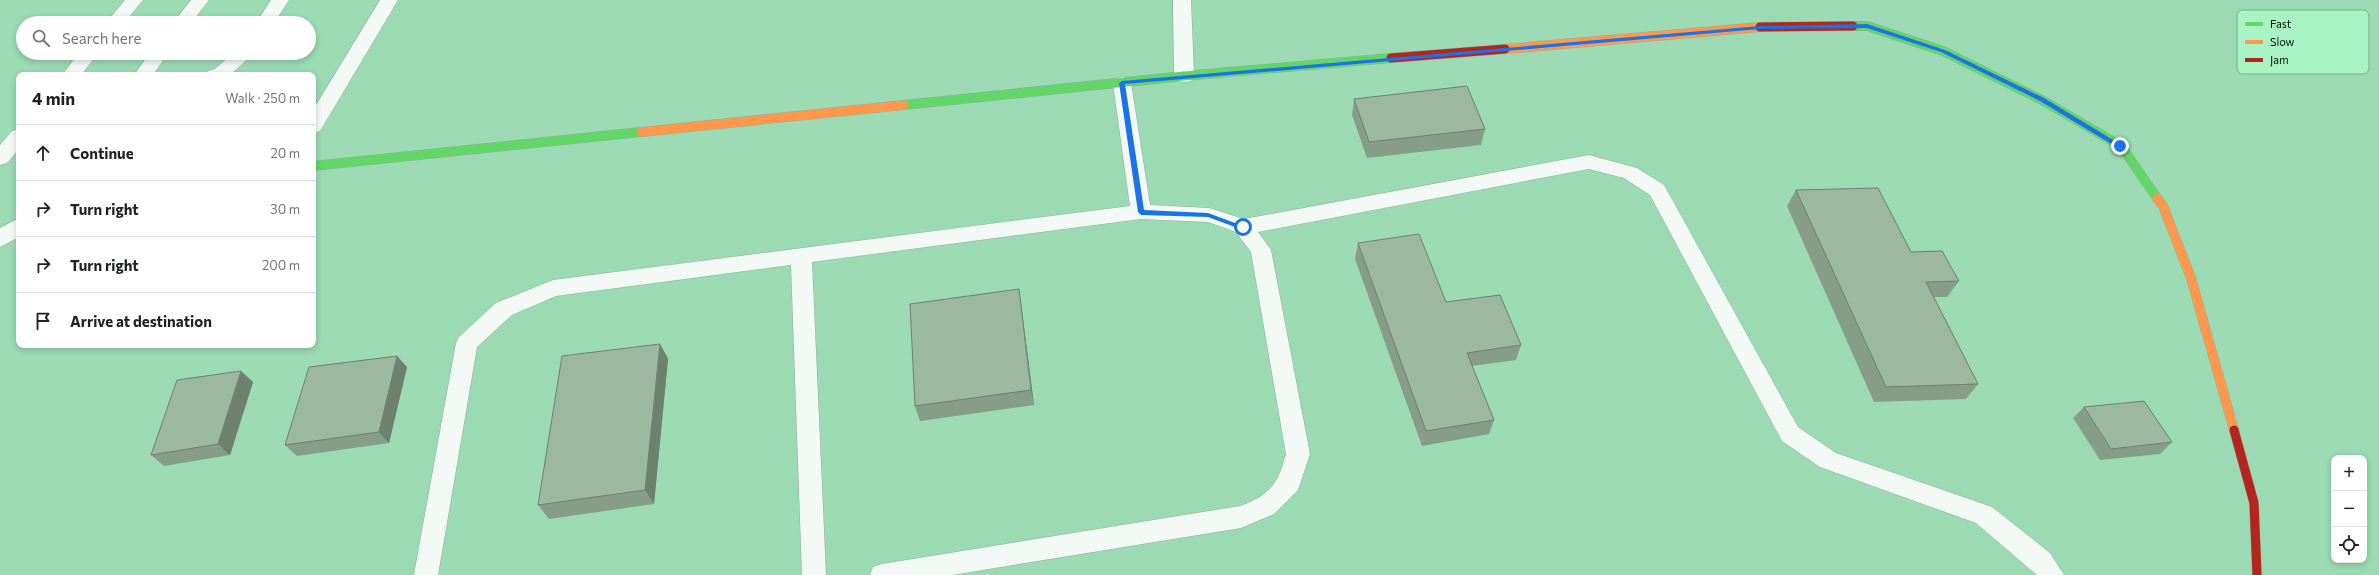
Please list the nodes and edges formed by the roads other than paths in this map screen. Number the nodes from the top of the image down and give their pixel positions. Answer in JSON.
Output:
{"nodes":[{"id":1,"x":134,"y":0,"type":"edge"},
{"id":2,"x":200,"y":0,"type":"edge"},
{"id":3,"x":280,"y":0,"type":"edge"},
{"id":4,"x":389,"y":0,"type":"edge"},
{"id":5,"x":1182,"y":0,"type":"edge"},
{"id":6,"x":121,"y":16,"type":"edge"},
{"id":7,"x":187,"y":16,"type":"edge"},
{"id":8,"x":270,"y":16,"type":"edge"},
{"id":9,"x":83,"y":60,"type":"edge"},
{"id":10,"x":154,"y":60,"type":"edge"},
{"id":11,"x":237,"y":60,"type":"edge"},
{"id":12,"x":73,"y":72,"type":"edge"},
{"id":13,"x":145,"y":72,"type":"edge"},
{"id":14,"x":222,"y":72,"type":"edge"},
{"id":15,"x":1184,"y":76,"type":"junction"},
{"id":16,"x":1122,"y":83,"type":"junction"},
{"id":17,"x":316,"y":121,"type":"edge"},
{"id":18,"x":16,"y":139,"type":"edge"},
{"id":19,"x":0,"y":158,"type":"edge"},
{"id":20,"x":316,"y":166,"type":"edge"},
{"id":21,"x":1141,"y":212,"type":"junction"},
{"id":22,"x":1243,"y":227,"type":"junction"},
{"id":23,"x":16,"y":228,"type":"edge"},
{"id":24,"x":0,"y":239,"type":"edge"},
{"id":25,"x":801,"y":256,"type":"junction"},
{"id":26,"x":426,"y":575,"type":"edge"},
{"id":27,"x":814,"y":575,"type":"edge"},
{"id":28,"x":882,"y":575,"type":"edge"},
{"id":29,"x":2052,"y":575,"type":"edge"},
{"id":30,"x":2257,"y":575,"type":"edge"}],
"edges":[{"from":1,"to":6,"type":"lane"},
{"from":2,"to":7,"type":"lane"},
{"from":3,"to":8,"type":"lane"},
{"from":4,"to":17,"type":"street"},
{"from":5,"to":15,"type":"street"},
{"from":9,"to":12,"type":"lane"},
{"from":10,"to":13,"type":"lane"},
{"from":11,"to":14,"type":"lane"},
{"from":15,"to":16,"type":"street"},
{"from":15,"to":30,"type":"street"},
{"from":16,"to":20,"type":"street"},
{"from":16,"to":21,"type":"lane"},
{"from":18,"to":19,"type":"lane"},
{"from":21,"to":22,"type":"lane"},
{"from":21,"to":25,"type":"lane"},
{"from":22,"to":28,"type":"lane"},
{"from":22,"to":29,"type":"lane"},
{"from":23,"to":24,"type":"street"},
{"from":25,"to":26,"type":"lane"},
{"from":25,"to":27,"type":"lane"}]}
